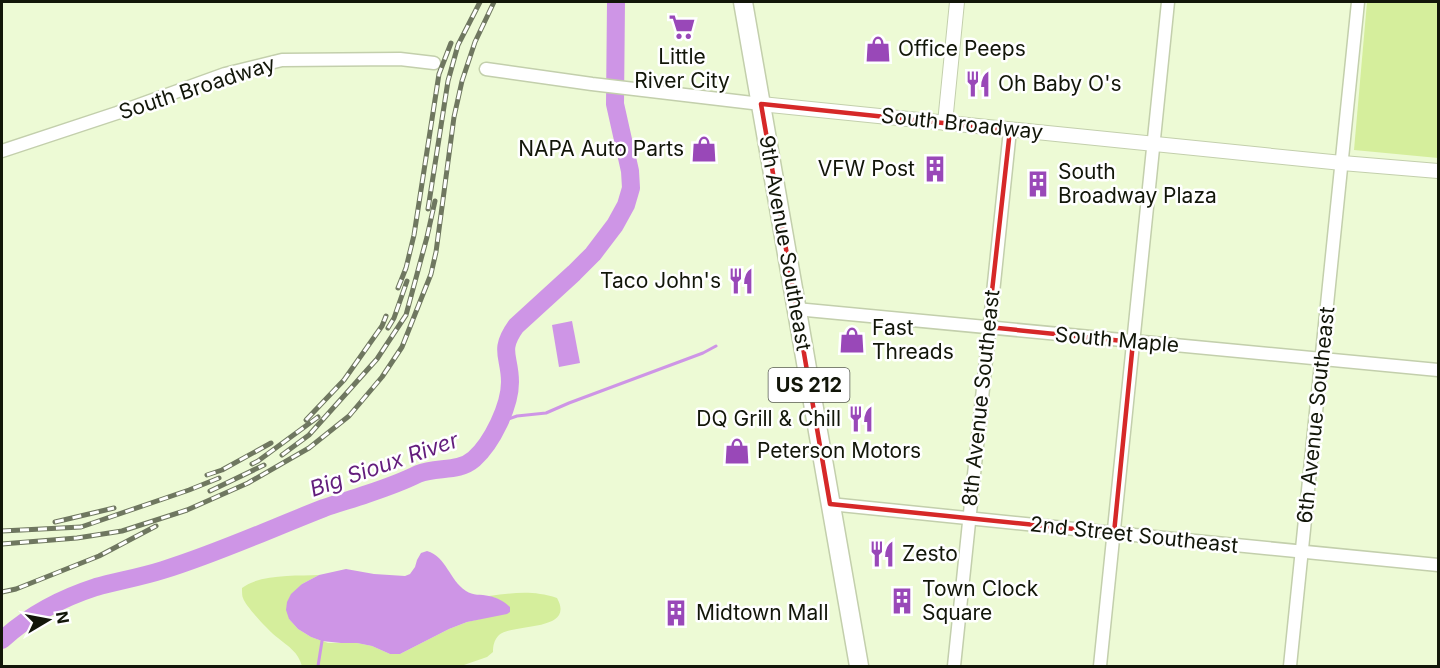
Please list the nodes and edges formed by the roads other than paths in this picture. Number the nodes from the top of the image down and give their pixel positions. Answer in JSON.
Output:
{"nodes":[{"id":1,"x":743,"y":2,"type":"edge"},
{"id":2,"x":957,"y":2,"type":"edge"},
{"id":3,"x":1168,"y":2,"type":"edge"},
{"id":4,"x":1358,"y":2,"type":"edge"},
{"id":5,"x":434,"y":63,"type":"dead end"},
{"id":6,"x":486,"y":69,"type":"dead end"},
{"id":7,"x":760,"y":104,"type":"junction"},
{"id":8,"x":945,"y":123,"type":"junction"},
{"id":9,"x":1010,"y":130,"type":"junction"},
{"id":10,"x":1154,"y":143,"type":"junction"},
{"id":11,"x":2,"y":151,"type":"edge"},
{"id":12,"x":1342,"y":163,"type":"junction"},
{"id":13,"x":1438,"y":171,"type":"edge"},
{"id":14,"x":796,"y":309,"type":"junction"},
{"id":15,"x":988,"y":327,"type":"junction"},
{"id":16,"x":1133,"y":342,"type":"junction"},
{"id":17,"x":1323,"y":358,"type":"junction"},
{"id":18,"x":1438,"y":370,"type":"edge"},
{"id":19,"x":830,"y":504,"type":"junction"},
{"id":20,"x":969,"y":519,"type":"junction"},
{"id":21,"x":1114,"y":533,"type":"junction"},
{"id":22,"x":1302,"y":551,"type":"junction"},
{"id":23,"x":1438,"y":565,"type":"edge"},
{"id":24,"x":859,"y":666,"type":"edge"},
{"id":25,"x":954,"y":666,"type":"edge"},
{"id":26,"x":1100,"y":666,"type":"edge"},
{"id":27,"x":1290,"y":666,"type":"edge"}],
"edges":[{"from":1,"to":7,"type":"main road","number":"US 212"},
{"from":2,"to":8,"type":"street"},
{"from":3,"to":10,"type":"street"},
{"from":4,"to":12,"type":"street","name":"6th Avenue Southeast"},
{"from":5,"to":11,"type":"street","name":"South Broadway"},
{"from":6,"to":7,"type":"street","name":"South Broadway"},
{"from":7,"to":8,"type":"street","name":"South Broadway"},
{"from":7,"to":14,"type":"main road","name":"9th Avenue Southeast","number":"US 212"},
{"from":8,"to":9,"type":"street","name":"South Broadway"},
{"from":9,"to":10,"type":"street","name":"South Broadway"},
{"from":9,"to":15,"type":"street","name":"8th Avenue Southeast"},
{"from":10,"to":12,"type":"street","name":"South Broadway"},
{"from":10,"to":16,"type":"street"},
{"from":12,"to":13,"type":"street","name":"South Broadway"},
{"from":12,"to":17,"type":"street","name":"6th Avenue Southeast"},
{"from":14,"to":15,"type":"street","name":"South Maple"},
{"from":14,"to":19,"type":"main road","name":"9th Avenue Southeast","number":"US 212"},
{"from":15,"to":16,"type":"street","name":"South Maple"},
{"from":15,"to":20,"type":"street","name":"8th Avenue Southeast"},
{"from":16,"to":17,"type":"street","name":"South Maple"},
{"from":16,"to":21,"type":"street"},
{"from":17,"to":18,"type":"street","name":"South Maple"},
{"from":17,"to":22,"type":"street","name":"6th Avenue Southeast"},
{"from":19,"to":20,"type":"street","name":"2nd Street Southeast"},
{"from":19,"to":24,"type":"main road","name":"9th Avenue Southeast","number":"US 212"},
{"from":20,"to":21,"type":"street","name":"2nd Street Southeast"},
{"from":20,"to":25,"type":"street","name":"8th Avenue Southeast"},
{"from":21,"to":22,"type":"street","name":"2nd Street Southeast"},
{"from":21,"to":26,"type":"street"},
{"from":22,"to":23,"type":"street","name":"2nd Street Southeast"},
{"from":22,"to":27,"type":"street","name":"6th Avenue Southeast"}]}
